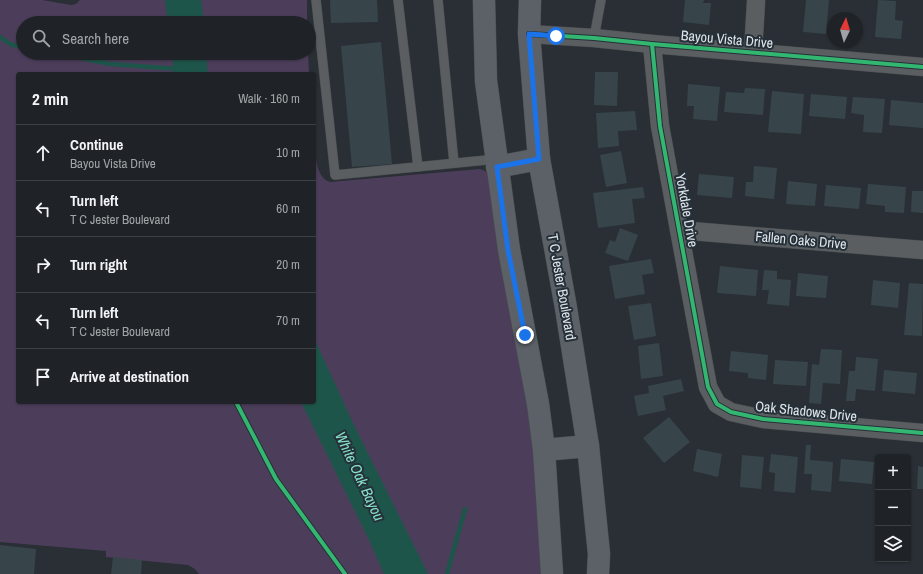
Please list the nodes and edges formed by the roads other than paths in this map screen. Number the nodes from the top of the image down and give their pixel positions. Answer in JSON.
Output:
{"nodes":[{"id":1,"x":316,"y":0,"type":"edge"},
{"id":2,"x":398,"y":0,"type":"edge"},
{"id":3,"x":438,"y":0,"type":"edge"},
{"id":4,"x":484,"y":0,"type":"edge"},
{"id":5,"x":530,"y":0,"type":"edge"},
{"id":6,"x":600,"y":0,"type":"edge"},
{"id":7,"x":757,"y":1,"type":"edge"},
{"id":8,"x":529,"y":34,"type":"junction"},
{"id":9,"x":594,"y":38,"type":"junction"},
{"id":10,"x":652,"y":44,"type":"junction"},
{"id":11,"x":753,"y":52,"type":"junction"},
{"id":12,"x":923,"y":67,"type":"edge"},
{"id":13,"x":539,"y":159,"type":"junction"},
{"id":14,"x":454,"y":163,"type":"junction"},
{"id":15,"x":497,"y":163,"type":"junction"},
{"id":16,"x":418,"y":167,"type":"junction"},
{"id":17,"x":679,"y":230,"type":"junction"},
{"id":18,"x":923,"y":250,"type":"edge"},
{"id":19,"x":706,"y":378,"type":"joint"},
{"id":20,"x":923,"y":432,"type":"edge"},
{"id":21,"x":588,"y":446,"type":"junction"},
{"id":22,"x":544,"y":450,"type":"junction"},
{"id":23,"x":552,"y":574,"type":"edge"},
{"id":24,"x":598,"y":574,"type":"edge"}],
"edges":[{"from":1,"to":16,"type":"lane"},
{"from":2,"to":16,"type":"lane"},
{"from":3,"to":14,"type":"lane"},
{"from":4,"to":15,"type":"main road"},
{"from":5,"to":8,"type":"main road","name":"T C Jester Boulevard"},
{"from":6,"to":9,"type":"lane"},
{"from":7,"to":11,"type":"street"},
{"from":8,"to":9,"type":"street","name":"Bayou Vista Drive"},
{"from":8,"to":13,"type":"main road","name":"T C Jester Boulevard"},
{"from":9,"to":10,"type":"street","name":"Bayou Vista Drive"},
{"from":10,"to":11,"type":"street","name":"Bayou Vista Drive"},
{"from":10,"to":17,"type":"street","name":"Yorkdale Drive"},
{"from":11,"to":12,"type":"street","name":"Bayou Vista Drive"},
{"from":13,"to":15,"type":"main road"},
{"from":13,"to":21,"type":"main road","name":"T C Jester Boulevard"},
{"from":14,"to":15,"type":"lane"},
{"from":14,"to":16,"type":"lane"},
{"from":15,"to":22,"type":"main road"},
{"from":17,"to":18,"type":"street","name":"Fallen Oaks Drive"},
{"from":17,"to":19,"type":"street","name":"Yorkdale Drive"},
{"from":19,"to":20,"type":"street","name":"Oak Shadows Drive"},
{"from":21,"to":22,"type":"main road"},
{"from":21,"to":24,"type":"main road","name":"T C Jester Boulevard"},
{"from":22,"to":23,"type":"main road"}]}
